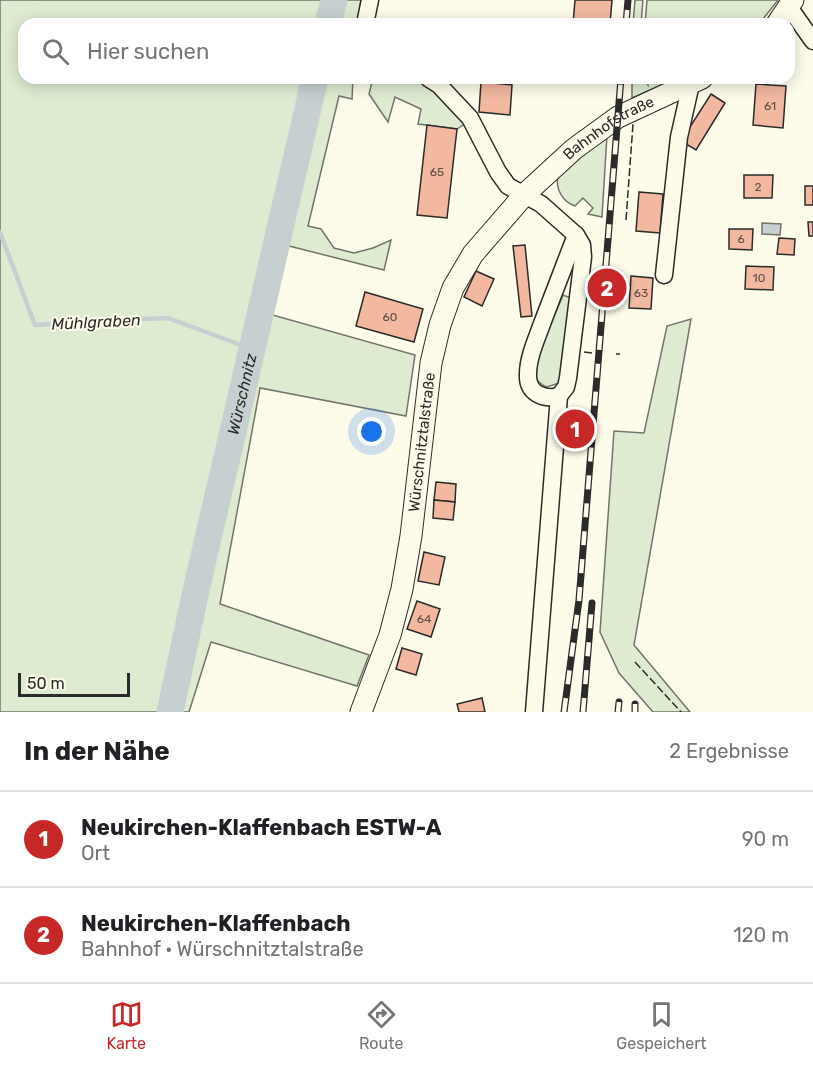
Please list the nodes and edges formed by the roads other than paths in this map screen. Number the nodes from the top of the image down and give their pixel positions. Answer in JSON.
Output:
{"nodes":[{"id":1,"x":370,"y":0,"type":"edge"},
{"id":2,"x":366,"y":18,"type":"edge"},
{"id":3,"x":795,"y":20,"type":"edge"},
{"id":4,"x":813,"y":40,"type":"edge"},
{"id":5,"x":437,"y":84,"type":"edge"},
{"id":6,"x":690,"y":84,"type":"edge"},
{"id":7,"x":696,"y":84,"type":"edge"},
{"id":8,"x":525,"y":194,"type":"junction"},
{"id":9,"x":576,"y":235,"type":"junction"},
{"id":10,"x":664,"y":275,"type":"dead end"},
{"id":11,"x":559,"y":396,"type":"junction"},
{"id":12,"x":361,"y":712,"type":"edge"},
{"id":13,"x":534,"y":712,"type":"edge"}],
"edges":[{"from":1,"to":2,"type":"street"},
{"from":3,"to":4,"type":"street"},
{"from":5,"to":8,"type":"street"},
{"from":6,"to":8,"type":"main road","name":"Bahnhofstraße"},
{"from":7,"to":10,"type":"street"},
{"from":8,"to":9,"type":"street"},
{"from":8,"to":12,"type":"main road","name":"Würschnitztalstraße"},
{"from":9,"to":11,"type":"street"},
{"from":9,"to":11,"type":"street"},
{"from":11,"to":13,"type":"street"}]}
